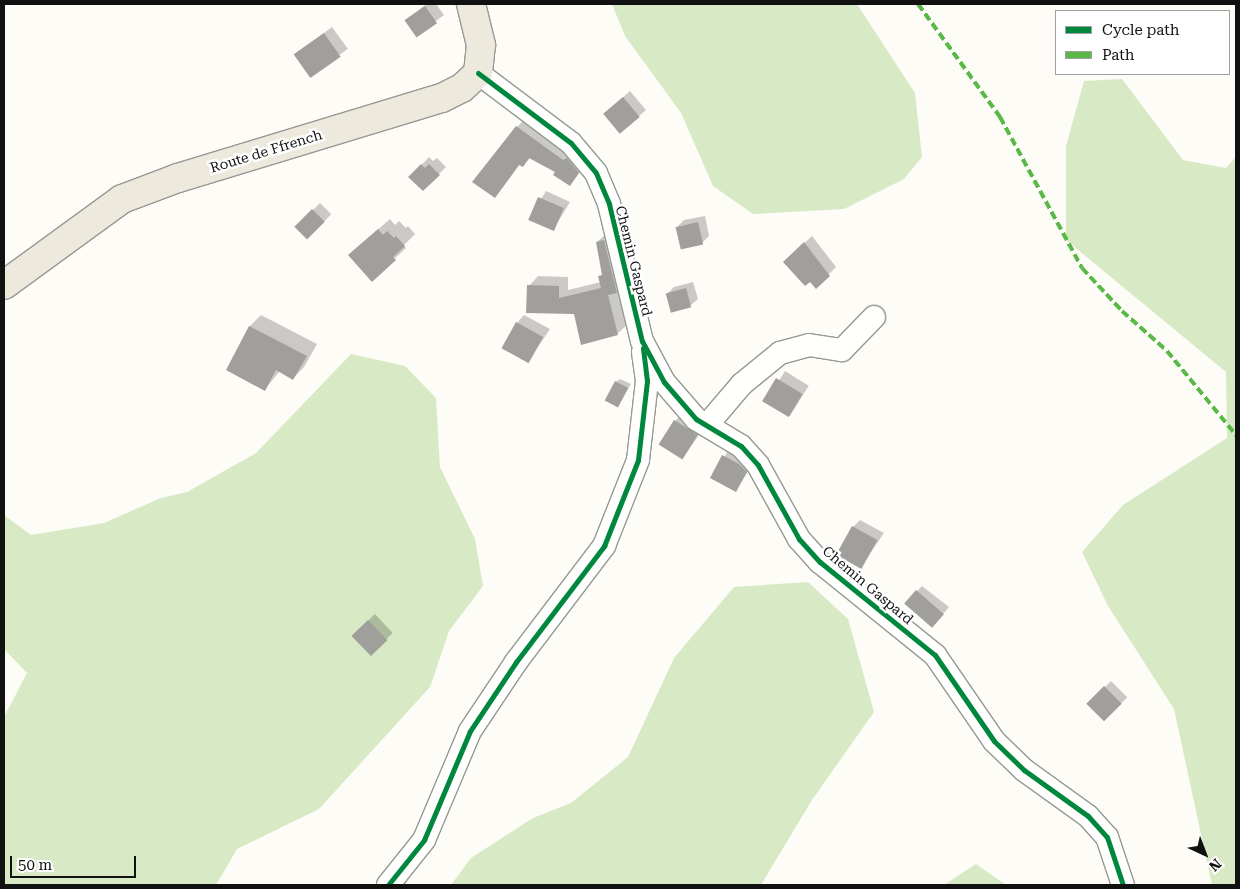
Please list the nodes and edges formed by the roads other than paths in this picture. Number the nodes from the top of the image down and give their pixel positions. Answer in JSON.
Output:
{"nodes":[{"id":1,"x":471,"y":4,"type":"edge"},
{"id":2,"x":478,"y":73,"type":"junction"},
{"id":3,"x":4,"y":285,"type":"edge"},
{"id":4,"x":874,"y":317,"type":"dead end"},
{"id":5,"x":642,"y":341,"type":"junction"},
{"id":6,"x":707,"y":425,"type":"junction"},
{"id":7,"x":388,"y":885,"type":"edge"},
{"id":8,"x":1123,"y":885,"type":"edge"}],
"edges":[{"from":1,"to":2,"type":"main road"},
{"from":2,"to":3,"type":"main road","name":"Route de Ffrench"},
{"from":2,"to":5,"type":"street","name":"Chemin Gaspard"},
{"from":4,"to":6,"type":"street"},
{"from":5,"to":6,"type":"street","name":"Chemin Gaspard"},
{"from":5,"to":7,"type":"street"},
{"from":6,"to":8,"type":"street","name":"Chemin Gaspard"}]}
